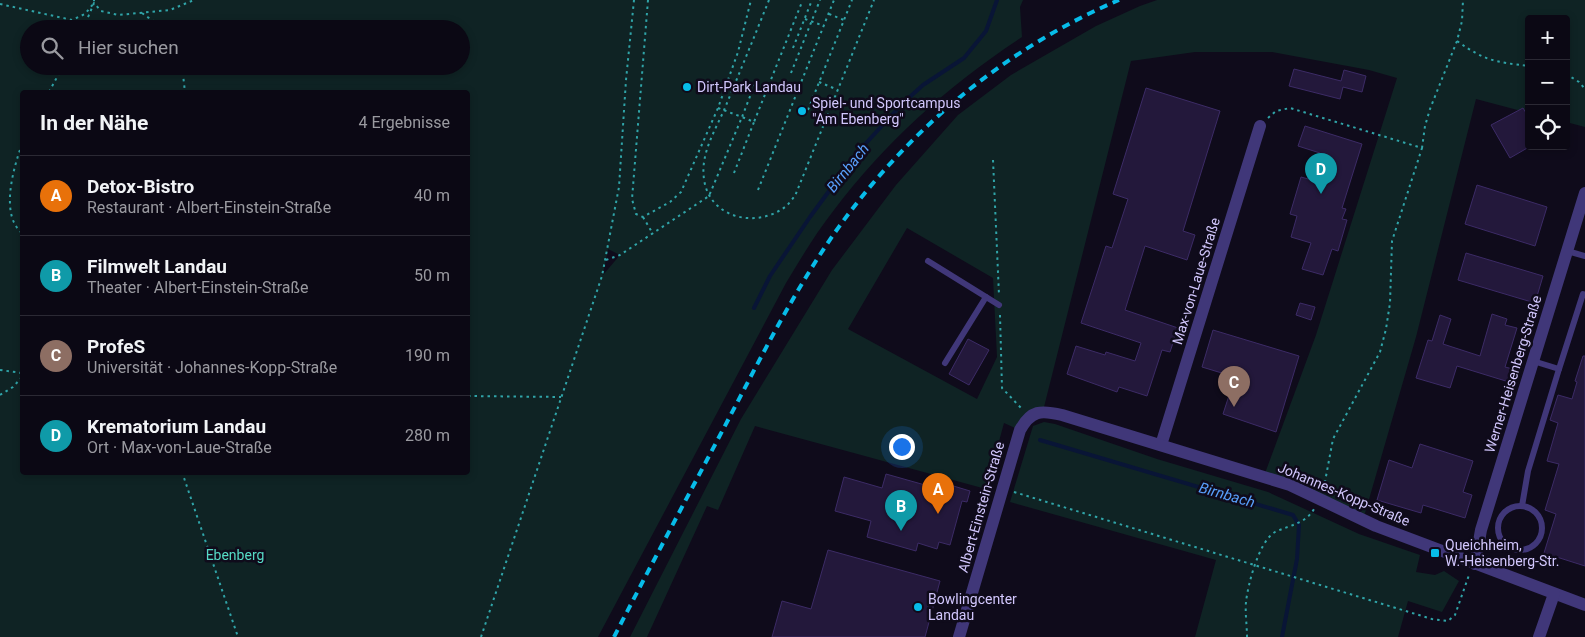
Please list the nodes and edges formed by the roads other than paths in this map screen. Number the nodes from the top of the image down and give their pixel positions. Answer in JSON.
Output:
{"nodes":[{"id":1,"x":1260,"y":126,"type":"road end"},
{"id":2,"x":1585,"y":193,"type":"edge"},
{"id":3,"x":1567,"y":251,"type":"junction"},
{"id":4,"x":1585,"y":256,"type":"edge"},
{"id":5,"x":928,"y":262,"type":"dead end"},
{"id":6,"x":1584,"y":292,"type":"edge"},
{"id":7,"x":986,"y":296,"type":"junction"},
{"id":8,"x":999,"y":305,"type":"road end"},
{"id":9,"x":1533,"y":361,"type":"junction"},
{"id":10,"x":945,"y":363,"type":"dead end"},
{"id":11,"x":1559,"y":369,"type":"junction"},
{"id":12,"x":1029,"y":416,"type":"joint"},
{"id":13,"x":1161,"y":445,"type":"junction"},
{"id":14,"x":1522,"y":506,"type":"junction"},
{"id":15,"x":1474,"y":564,"type":"junction"},
{"id":16,"x":1554,"y":594,"type":"junction"},
{"id":17,"x":1585,"y":605,"type":"edge"},
{"id":18,"x":959,"y":637,"type":"edge"},
{"id":19,"x":1540,"y":637,"type":"edge"}],
"edges":[{"from":1,"to":13,"type":"street","name":"Max-von-Laue-Straße"},
{"from":2,"to":3,"type":"street","name":"Werner-Heisenberg-Straße"},
{"from":3,"to":4,"type":"lane"},
{"from":3,"to":9,"type":"street","name":"Werner-Heisenberg-Straße"},
{"from":5,"to":7,"type":"lane"},
{"from":6,"to":11,"type":"lane"},
{"from":7,"to":8,"type":"lane"},
{"from":7,"to":10,"type":"lane"},
{"from":9,"to":11,"type":"lane"},
{"from":9,"to":15,"type":"street","name":"Werner-Heisenberg-Straße"},
{"from":11,"to":14,"type":"lane"},
{"from":12,"to":13,"type":"street","name":"Johannes-Kopp-Straße"},
{"from":12,"to":18,"type":"street","name":"Albert-Einstein-Straße"},
{"from":13,"to":15,"type":"street","name":"Johannes-Kopp-Straße"},
{"from":14,"to":14,"type":"lane"},
{"from":15,"to":16,"type":"street","name":"Johannes-Kopp-Straße"},
{"from":16,"to":17,"type":"street","name":"Johannes-Kopp-Straße"},
{"from":16,"to":19,"type":"street"}]}
